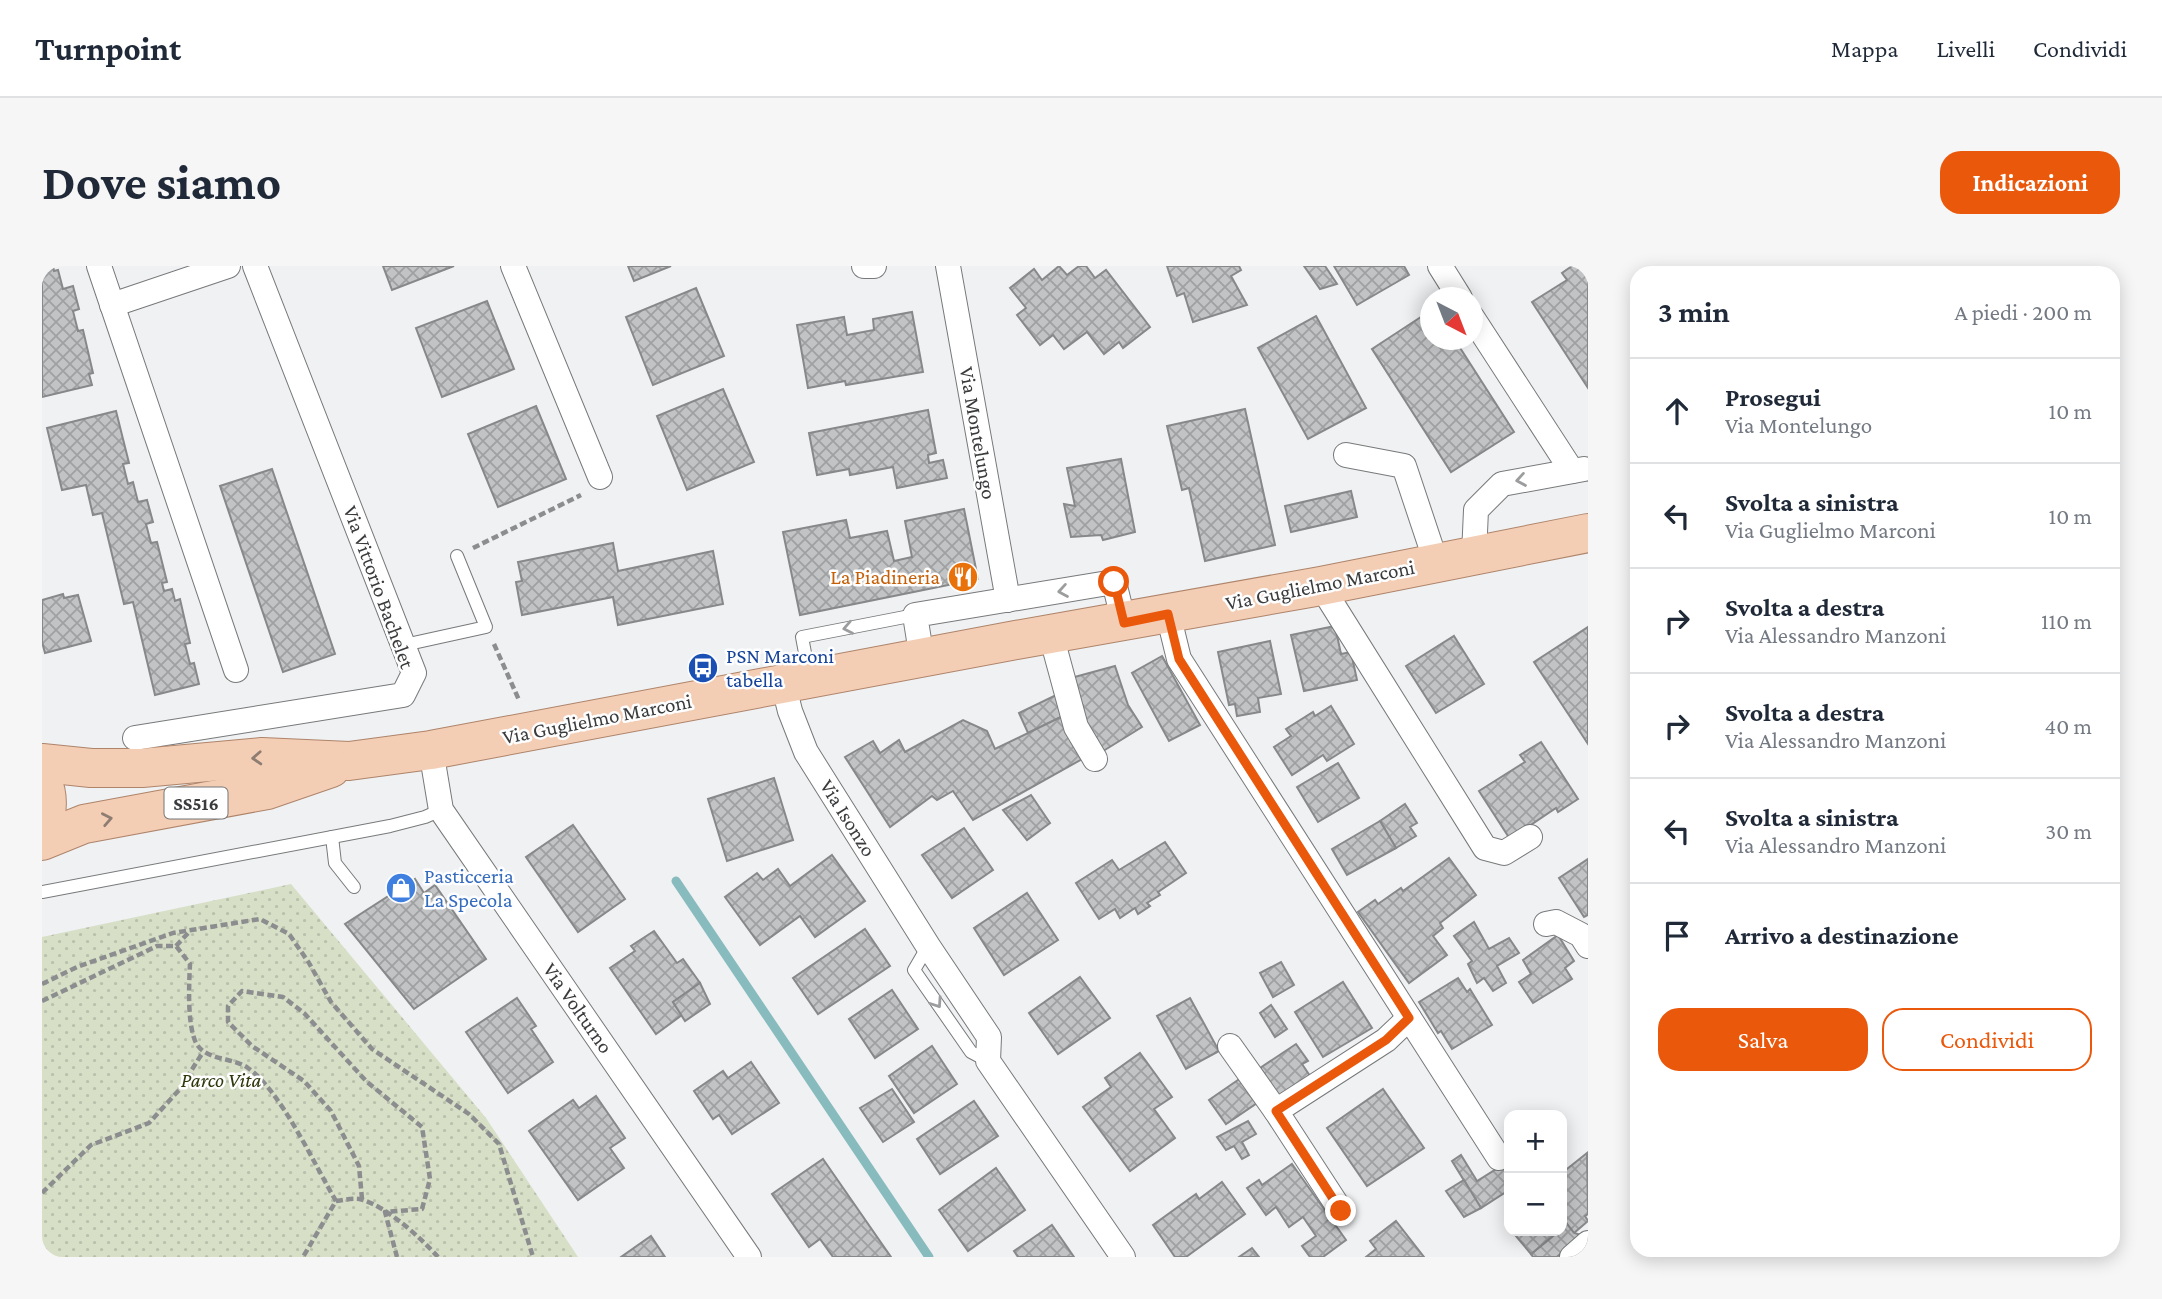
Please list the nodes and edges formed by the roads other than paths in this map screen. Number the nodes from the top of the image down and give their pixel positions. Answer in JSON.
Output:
{"nodes":[{"id":1,"x":99,"y":266,"type":"edge"},
{"id":2,"x":228,"y":266,"type":"edge"},
{"id":3,"x":255,"y":266,"type":"edge"},
{"id":4,"x":513,"y":266,"type":"edge"},
{"id":5,"x":864,"y":266,"type":"edge"},
{"id":6,"x":874,"y":266,"type":"edge"},
{"id":7,"x":948,"y":266,"type":"edge"},
{"id":8,"x":1440,"y":266,"type":"edge"},
{"id":9,"x":1453,"y":287,"type":"edge"},
{"id":10,"x":112,"y":305,"type":"junction"},
{"id":11,"x":1483,"y":333,"type":"edge"},
{"id":12,"x":1346,"y":455,"type":"dead end"},
{"id":13,"x":1580,"y":470,"type":"edge"},
{"id":14,"x":595,"y":483,"type":"road end"},
{"id":15,"x":1588,"y":533,"type":"edge"},
{"id":16,"x":457,"y":555,"type":"road end"},
{"id":17,"x":1474,"y":555,"type":"junction"},
{"id":18,"x":1436,"y":562,"type":"junction"},
{"id":19,"x":1321,"y":586,"type":"junction"},
{"id":20,"x":1008,"y":600,"type":"junction"},
{"id":21,"x":1168,"y":614,"type":"junction"},
{"id":22,"x":915,"y":615,"type":"junction"},
{"id":23,"x":1124,"y":623,"type":"junction"},
{"id":24,"x":1051,"y":635,"type":"junction"},
{"id":25,"x":404,"y":645,"type":"junction"},
{"id":26,"x":922,"y":659,"type":"junction"},
{"id":27,"x":236,"y":670,"type":"dead end"},
{"id":28,"x":797,"y":681,"type":"junction"},
{"id":29,"x":135,"y":738,"type":"dead end"},
{"id":30,"x":431,"y":750,"type":"junction"},
{"id":31,"x":1095,"y":759,"type":"dead end"},
{"id":32,"x":349,"y":761,"type":"junction"},
{"id":33,"x":42,"y":763,"type":"edge"},
{"id":34,"x":42,"y":780,"type":"edge"},
{"id":35,"x":441,"y":810,"type":"junction"},
{"id":36,"x":42,"y":828,"type":"edge"},
{"id":37,"x":332,"y":837,"type":"junction"},
{"id":38,"x":1530,"y":837,"type":"dead end"},
{"id":39,"x":42,"y":841,"type":"edge"},
{"id":40,"x":354,"y":887,"type":"dead end"},
{"id":41,"x":42,"y":892,"type":"edge"},
{"id":42,"x":1546,"y":925,"type":"dead end"},
{"id":43,"x":1588,"y":946,"type":"edge"},
{"id":44,"x":1409,"y":1018,"type":"junction"},
{"id":45,"x":1230,"y":1046,"type":"dead end"},
{"id":46,"x":1276,"y":1111,"type":"junction"},
{"id":47,"x":1499,"y":1158,"type":"dead end"},
{"id":48,"x":1341,"y":1211,"type":"dead end"},
{"id":49,"x":1588,"y":1243,"type":"edge"},
{"id":50,"x":750,"y":1257,"type":"edge"},
{"id":51,"x":1123,"y":1257,"type":"edge"},
{"id":52,"x":1572,"y":1257,"type":"edge"}],
"edges":[{"from":1,"to":10,"type":"street"},
{"from":2,"to":10,"type":"street"},
{"from":3,"to":25,"type":"street","name":"Via Vittorio Bachelet"},
{"from":4,"to":14,"type":"street"},
{"from":5,"to":6,"type":"street"},
{"from":7,"to":20,"type":"street","name":"Via Montelungo"},
{"from":8,"to":9,"type":"street"},
{"from":10,"to":27,"type":"street"},
{"from":11,"to":13,"type":"street"},
{"from":12,"to":18,"type":"street"},
{"from":13,"to":17,"type":"street","one_way":true},
{"from":15,"to":17,"type":"main road","name":"Via Guglielmo Marconi"},
{"from":16,"to":25,"type":"lane"},
{"from":17,"to":18,"type":"main road","name":"Via Guglielmo Marconi"},
{"from":18,"to":19,"type":"main road","name":"Via Guglielmo Marconi"},
{"from":19,"to":21,"type":"main road","name":"Via Guglielmo Marconi"},
{"from":19,"to":38,"type":"street"},
{"from":20,"to":22,"type":"street"},
{"from":23,"to":20,"type":"street","one_way":true},
{"from":21,"to":23,"type":"main road","name":"Via Guglielmo Marconi"},
{"from":21,"to":44,"type":"street"},
{"from":22,"to":26,"type":"street"},
{"from":22,"to":28,"type":"lane","one_way":true},
{"from":23,"to":24,"type":"main road","name":"Via Guglielmo Marconi"},
{"from":24,"to":26,"type":"main road","name":"Via Guglielmo Marconi"},
{"from":24,"to":31,"type":"street"},
{"from":25,"to":29,"type":"street","name":"Via Vittorio Bachelet"},
{"from":26,"to":28,"type":"main road","name":"Via Guglielmo Marconi"},
{"from":28,"to":30,"type":"main road","name":"Via Guglielmo Marconi","number":"SS516"},
{"from":28,"to":51,"type":"street","name":"Via Isonzo"},
{"from":30,"to":32,"type":"main road","name":"Via Guglielmo Marconi","number":"SS516"},
{"from":30,"to":35,"type":"street","name":"Via Volturno"},
{"from":32,"to":33,"type":"main road","name":"Via Guglielmo Marconi","number":"SS516","one_way":true},
{"from":39,"to":32,"type":"main road","name":"Via Guglielmo Marconi","number":"SS516","one_way":true},
{"from":34,"to":36,"type":"main road"},
{"from":35,"to":37,"type":"lane"},
{"from":35,"to":50,"type":"street","name":"Via Volturno"},
{"from":37,"to":40,"type":"lane"},
{"from":37,"to":41,"type":"lane"},
{"from":42,"to":43,"type":"street"},
{"from":44,"to":46,"type":"street"},
{"from":44,"to":47,"type":"street"},
{"from":45,"to":46,"type":"street"},
{"from":46,"to":48,"type":"street"},
{"from":49,"to":52,"type":"street"}]}
